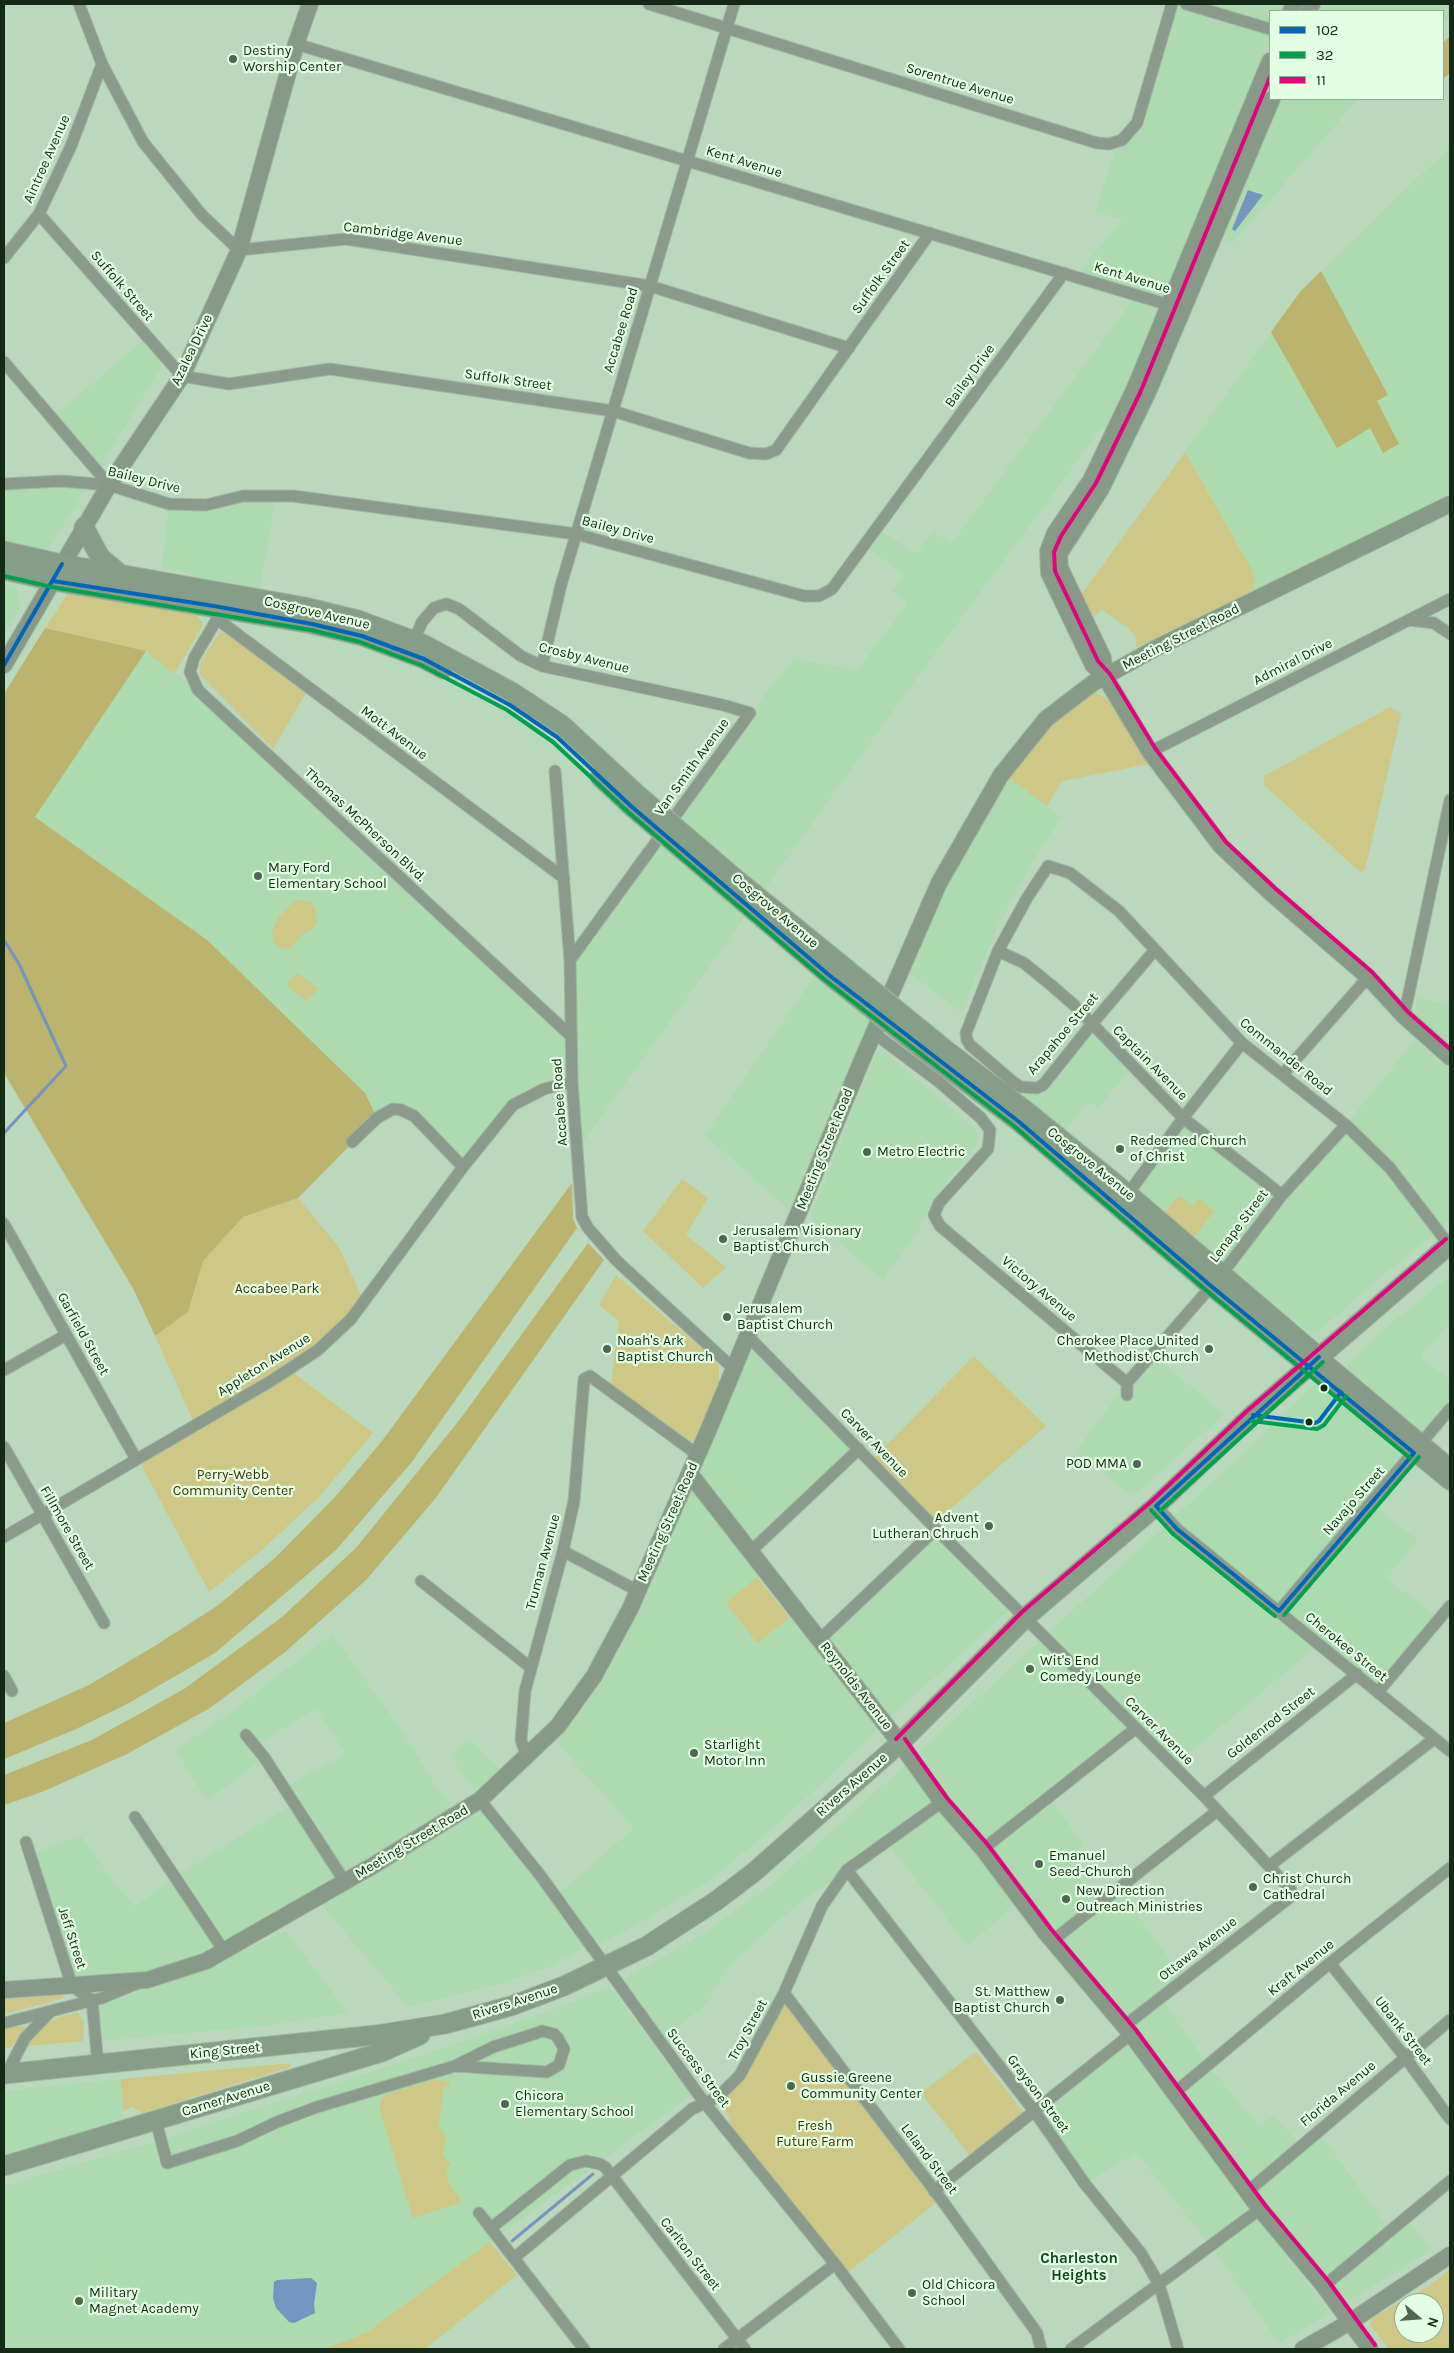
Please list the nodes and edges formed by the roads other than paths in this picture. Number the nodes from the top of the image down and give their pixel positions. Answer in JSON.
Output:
{"nodes":[{"id":1,"x":79,"y":4,"type":"edge"},
{"id":2,"x":310,"y":4,"type":"edge"},
{"id":3,"x":649,"y":4,"type":"edge"},
{"id":4,"x":734,"y":4,"type":"edge"},
{"id":5,"x":1172,"y":4,"type":"edge"},
{"id":6,"x":1186,"y":4,"type":"edge"},
{"id":7,"x":727,"y":28,"type":"junction"},
{"id":8,"x":1269,"y":29,"type":"edge"},
{"id":9,"x":296,"y":44,"type":"junction"},
{"id":10,"x":102,"y":64,"type":"junction"},
{"id":11,"x":1269,"y":65,"type":"edge"},
{"id":12,"x":1272,"y":100,"type":"edge"},
{"id":13,"x":687,"y":161,"type":"junction"},
{"id":14,"x":39,"y":214,"type":"junction"},
{"id":15,"x":930,"y":233,"type":"junction"},
{"id":16,"x":239,"y":250,"type":"junction"},
{"id":17,"x":4,"y":258,"type":"edge"},
{"id":18,"x":1064,"y":273,"type":"junction"},
{"id":19,"x":650,"y":286,"type":"junction"},
{"id":20,"x":1176,"y":307,"type":"junction"},
{"id":21,"x":849,"y":348,"type":"junction"},
{"id":22,"x":4,"y":362,"type":"edge"},
{"id":23,"x":182,"y":376,"type":"junction"},
{"id":24,"x":613,"y":411,"type":"junction"},
{"id":25,"x":4,"y":484,"type":"edge"},
{"id":26,"x":109,"y":485,"type":"junction"},
{"id":27,"x":1450,"y":504,"type":"edge"},
{"id":28,"x":84,"y":527,"type":"junction"},
{"id":29,"x":576,"y":534,"type":"junction"},
{"id":30,"x":4,"y":551,"type":"edge"},
{"id":31,"x":62,"y":564,"type":"junction"},
{"id":32,"x":4,"y":570,"type":"edge"},
{"id":33,"x":120,"y":574,"type":"junction"},
{"id":34,"x":53,"y":581,"type":"junction"},
{"id":35,"x":1450,"y":599,"type":"edge"},
{"id":36,"x":215,"y":613,"type":"junction"},
{"id":37,"x":1409,"y":620,"type":"junction"},
{"id":38,"x":1450,"y":634,"type":"edge"},
{"id":39,"x":414,"y":640,"type":"junction"},
{"id":40,"x":4,"y":665,"type":"edge"},
{"id":41,"x":542,"y":666,"type":"junction"},
{"id":42,"x":1105,"y":677,"type":"junction"},
{"id":43,"x":750,"y":713,"type":"joint"},
{"id":44,"x":1150,"y":752,"type":"junction"},
{"id":45,"x":555,"y":771,"type":"dead end"},
{"id":46,"x":1450,"y":800,"type":"edge"},
{"id":47,"x":636,"y":802,"type":"junction"},
{"id":48,"x":564,"y":878,"type":"junction"},
{"id":49,"x":998,"y":951,"type":"junction"},
{"id":50,"x":1154,"y":951,"type":"junction"},
{"id":51,"x":570,"y":960,"type":"junction"},
{"id":52,"x":1368,"y":977,"type":"junction"},
{"id":53,"x":1404,"y":1016,"type":"junction"},
{"id":54,"x":1091,"y":1024,"type":"junction"},
{"id":55,"x":874,"y":1033,"type":"junction"},
{"id":56,"x":571,"y":1036,"type":"junction"},
{"id":57,"x":1242,"y":1043,"type":"junction"},
{"id":58,"x":942,"y":1056,"type":"junction"},
{"id":59,"x":1450,"y":1056,"type":"edge"},
{"id":60,"x":1283,"y":1074,"type":"junction"},
{"id":61,"x":572,"y":1082,"type":"junction"},
{"id":62,"x":1183,"y":1118,"type":"junction"},
{"id":63,"x":1346,"y":1124,"type":"junction"},
{"id":64,"x":352,"y":1142,"type":"dead end"},
{"id":65,"x":462,"y":1168,"type":"junction"},
{"id":66,"x":1128,"y":1194,"type":"junction"},
{"id":67,"x":1282,"y":1195,"type":"junction"},
{"id":68,"x":4,"y":1224,"type":"edge"},
{"id":69,"x":1450,"y":1244,"type":"edge"},
{"id":70,"x":1216,"y":1281,"type":"junction"},
{"id":71,"x":66,"y":1335,"type":"junction"},
{"id":72,"x":748,"y":1336,"type":"junction"},
{"id":73,"x":1314,"y":1361,"type":"junction"},
{"id":74,"x":734,"y":1369,"type":"junction"},
{"id":75,"x":4,"y":1370,"type":"edge"},
{"id":76,"x":1127,"y":1389,"type":"joint"},
{"id":77,"x":1450,"y":1409,"type":"edge"},
{"id":78,"x":4,"y":1447,"type":"edge"},
{"id":79,"x":860,"y":1449,"type":"junction"},
{"id":80,"x":1418,"y":1449,"type":"junction"},
{"id":81,"x":698,"y":1455,"type":"junction"},
{"id":82,"x":136,"y":1459,"type":"junction"},
{"id":83,"x":1450,"y":1467,"type":"edge"},
{"id":84,"x":690,"y":1474,"type":"junction"},
{"id":85,"x":1450,"y":1482,"type":"edge"},
{"id":86,"x":1156,"y":1506,"type":"junction"},
{"id":87,"x":42,"y":1515,"type":"junction"},
{"id":88,"x":936,"y":1529,"type":"junction"},
{"id":89,"x":4,"y":1537,"type":"edge"},
{"id":90,"x":563,"y":1551,"type":"junction"},
{"id":91,"x":751,"y":1551,"type":"junction"},
{"id":92,"x":421,"y":1582,"type":"dead end"},
{"id":93,"x":638,"y":1591,"type":"junction"},
{"id":94,"x":1450,"y":1606,"type":"edge"},
{"id":95,"x":1279,"y":1611,"type":"junction"},
{"id":96,"x":1026,"y":1618,"type":"junction"},
{"id":97,"x":104,"y":1623,"type":"dead end"},
{"id":98,"x":819,"y":1640,"type":"junction"},
{"id":99,"x":530,"y":1667,"type":"junction"},
{"id":100,"x":1356,"y":1674,"type":"junction"},
{"id":101,"x":4,"y":1676,"type":"edge"},
{"id":102,"x":12,"y":1691,"type":"dead end"},
{"id":103,"x":1378,"y":1692,"type":"junction"},
{"id":104,"x":1135,"y":1729,"type":"junction"},
{"id":105,"x":246,"y":1735,"type":"dead end"},
{"id":106,"x":1434,"y":1738,"type":"junction"},
{"id":107,"x":900,"y":1743,"type":"junction"},
{"id":108,"x":1450,"y":1752,"type":"edge"},
{"id":109,"x":526,"y":1757,"type":"junction"},
{"id":110,"x":1204,"y":1796,"type":"junction"},
{"id":111,"x":480,"y":1800,"type":"junction"},
{"id":112,"x":942,"y":1802,"type":"junction"},
{"id":113,"x":1217,"y":1811,"type":"junction"},
{"id":114,"x":135,"y":1817,"type":"dead end"},
{"id":115,"x":26,"y":1842,"type":"dead end"},
{"id":116,"x":983,"y":1849,"type":"junction"},
{"id":117,"x":1269,"y":1866,"type":"junction"},
{"id":118,"x":1450,"y":1868,"type":"edge"},
{"id":119,"x":847,"y":1870,"type":"junction"},
{"id":120,"x":345,"y":1882,"type":"junction"},
{"id":121,"x":1292,"y":1894,"type":"joint"},
{"id":122,"x":1052,"y":1941,"type":"junction"},
{"id":123,"x":224,"y":1951,"type":"junction"},
{"id":124,"x":1330,"y":1963,"type":"junction"},
{"id":125,"x":605,"y":1967,"type":"junction"},
{"id":126,"x":147,"y":1980,"type":"junction"},
{"id":127,"x":72,"y":1986,"type":"junction"},
{"id":128,"x":4,"y":1990,"type":"edge"},
{"id":129,"x":784,"y":1993,"type":"junction"},
{"id":130,"x":92,"y":2000,"type":"junction"},
{"id":131,"x":52,"y":2010,"type":"junction"},
{"id":132,"x":1450,"y":2020,"type":"edge"},
{"id":133,"x":4,"y":2023,"type":"edge"},
{"id":134,"x":446,"y":2024,"type":"junction"},
{"id":135,"x":1127,"y":2031,"type":"junction"},
{"id":136,"x":1405,"y":2057,"type":"junction"},
{"id":137,"x":98,"y":2065,"type":"junction"},
{"id":138,"x":455,"y":2066,"type":"junction"},
{"id":139,"x":5,"y":2074,"type":"edge"},
{"id":140,"x":1173,"y":2094,"type":"junction"},
{"id":141,"x":704,"y":2102,"type":"junction"},
{"id":142,"x":1035,"y":2112,"type":"junction"},
{"id":143,"x":1450,"y":2119,"type":"edge"},
{"id":144,"x":156,"y":2121,"type":"junction"},
{"id":145,"x":4,"y":2166,"type":"edge"},
{"id":146,"x":612,"y":2176,"type":"junction"},
{"id":147,"x":1450,"y":2181,"type":"edge"},
{"id":148,"x":934,"y":2191,"type":"junction"},
{"id":149,"x":1247,"y":2192,"type":"junction"},
{"id":150,"x":1260,"y":2209,"type":"junction"},
{"id":151,"x":479,"y":2213,"type":"dead end"},
{"id":152,"x":491,"y":2228,"type":"junction"},
{"id":153,"x":1450,"y":2254,"type":"edge"},
{"id":154,"x":514,"y":2258,"type":"junction"},
{"id":155,"x":835,"y":2264,"type":"junction"},
{"id":156,"x":1159,"y":2284,"type":"junction"},
{"id":157,"x":1324,"y":2286,"type":"junction"},
{"id":158,"x":1350,"y":2322,"type":"junction"},
{"id":159,"x":741,"y":2345,"type":"edge"},
{"id":160,"x":584,"y":2349,"type":"edge"},
{"id":161,"x":724,"y":2349,"type":"edge"},
{"id":162,"x":899,"y":2349,"type":"edge"},
{"id":163,"x":1041,"y":2349,"type":"edge"},
{"id":164,"x":1071,"y":2349,"type":"edge"},
{"id":165,"x":1178,"y":2349,"type":"edge"},
{"id":166,"x":1303,"y":2349,"type":"edge"},
{"id":167,"x":1370,"y":2349,"type":"edge"}],
"edges":[{"from":1,"to":10,"type":"street"},
{"from":2,"to":9,"type":"street","name":"Azalea Drive"},
{"from":3,"to":7,"type":"street","name":"Sorentrue Avenue"},
{"from":4,"to":7,"type":"street","name":"Accabee Road"},
{"from":5,"to":7,"type":"street","name":"Sorentrue Avenue"},
{"from":6,"to":8,"type":"street"},
{"from":7,"to":13,"type":"street","name":"Accabee Road"},
{"from":9,"to":13,"type":"street","name":"Kent Avenue"},
{"from":9,"to":16,"type":"street","name":"Azalea Drive"},
{"from":10,"to":14,"type":"street","name":"Aintree Avenue"},
{"from":10,"to":16,"type":"street"},
{"from":11,"to":20,"type":"street"},
{"from":12,"to":20,"type":"street"},
{"from":13,"to":15,"type":"street","name":"Kent Avenue"},
{"from":13,"to":19,"type":"street","name":"Accabee Road"},
{"from":14,"to":17,"type":"street","name":"Aintree Avenue"},
{"from":14,"to":23,"type":"street","name":"Suffolk Street"},
{"from":15,"to":18,"type":"street","name":"Kent Avenue"},
{"from":15,"to":21,"type":"street","name":"Suffolk Street"},
{"from":16,"to":19,"type":"street","name":"Cambridge Avenue"},
{"from":16,"to":23,"type":"street","name":"Azalea Drive"},
{"from":18,"to":20,"type":"street","name":"Kent Avenue"},
{"from":18,"to":29,"type":"street","name":"Bailey Drive"},
{"from":19,"to":21,"type":"street","name":"Cambridge Avenue"},
{"from":19,"to":24,"type":"street","name":"Accabee Road"},
{"from":20,"to":42,"type":"street"},
{"from":21,"to":24,"type":"street","name":"Suffolk Street"},
{"from":22,"to":26,"type":"street"},
{"from":23,"to":24,"type":"street","name":"Suffolk Street"},
{"from":23,"to":26,"type":"street","name":"Azalea Drive"},
{"from":24,"to":29,"type":"street","name":"Accabee Road"},
{"from":25,"to":26,"type":"street","name":"Bailey Drive"},
{"from":26,"to":28,"type":"street","name":"Azalea Drive"},
{"from":26,"to":29,"type":"street","name":"Bailey Drive"},
{"from":27,"to":42,"type":"street","name":"Meeting Street Road"},
{"from":28,"to":31,"type":"street","name":"Azalea Drive"},
{"from":28,"to":33,"type":"main road"},
{"from":29,"to":41,"type":"street","name":"Accabee Road"},
{"from":30,"to":31,"type":"main road","name":"Cosgrove Avenue"},
{"from":31,"to":33,"type":"main road","name":"Cosgrove Avenue"},
{"from":31,"to":34,"type":"street","name":"Azalea Drive"},
{"from":32,"to":34,"type":"main road","name":"Cosgrove Avenue"},
{"from":33,"to":39,"type":"main road","name":"Cosgrove Avenue"},
{"from":34,"to":36,"type":"main road","name":"Cosgrove Avenue"},
{"from":34,"to":40,"type":"street","name":"Azalea Drive"},
{"from":35,"to":37,"type":"street","name":"Admiral Drive"},
{"from":36,"to":47,"type":"main road","name":"Cosgrove Avenue"},
{"from":36,"to":48,"type":"street","name":"Mott Avenue"},
{"from":36,"to":56,"type":"street","name":"Thomas McPherson Blvd."},
{"from":37,"to":38,"type":"street"},
{"from":37,"to":44,"type":"street","name":"Admiral Drive"},
{"from":39,"to":41,"type":"street","name":"Crosby Avenue"},
{"from":39,"to":47,"type":"main road","name":"Cosgrove Avenue"},
{"from":41,"to":43,"type":"street","name":"Crosby Avenue"},
{"from":42,"to":44,"type":"street"},
{"from":42,"to":55,"type":"street","name":"Meeting Street Road"},
{"from":43,"to":51,"type":"street","name":"Van Smith Avenue"},
{"from":44,"to":52,"type":"street"},
{"from":45,"to":48,"type":"street","name":"Accabee Road"},
{"from":46,"to":53,"type":"street"},
{"from":47,"to":58,"type":"main road","name":"Cosgrove Avenue","bridge":true},
{"from":48,"to":51,"type":"street","name":"Accabee Road"},
{"from":49,"to":50,"type":"street","name":"Commander Road"},
{"from":49,"to":54,"type":"street","name":"Captain Avenue"},
{"from":49,"to":54,"type":"street","name":"Arapahoe Street"},
{"from":50,"to":54,"type":"street","name":"Arapahoe Street"},
{"from":50,"to":57,"type":"street","name":"Commander Road"},
{"from":51,"to":56,"type":"street","name":"Accabee Road"},
{"from":52,"to":53,"type":"street"},
{"from":52,"to":60,"type":"street"},
{"from":53,"to":59,"type":"street"},
{"from":54,"to":62,"type":"street","name":"Captain Avenue"},
{"from":55,"to":72,"type":"street","name":"Meeting Street Road"},
{"from":55,"to":76,"type":"street","name":"Victory Avenue"},
{"from":56,"to":61,"type":"street","name":"Accabee Road"},
{"from":57,"to":60,"type":"street","name":"Commander Road"},
{"from":57,"to":62,"type":"street"},
{"from":58,"to":66,"type":"main road","name":"Cosgrove Avenue"},
{"from":58,"to":70,"type":"main road","name":"Cosgrove Avenue"},
{"from":60,"to":63,"type":"street","name":"Commander Road"},
{"from":61,"to":65,"type":"street","name":"Appleton Avenue"},
{"from":61,"to":74,"type":"street","name":"Accabee Road"},
{"from":62,"to":66,"type":"street"},
{"from":62,"to":67,"type":"street","name":"Captain Avenue"},
{"from":63,"to":67,"type":"street","name":"Lenape Street"},
{"from":63,"to":69,"type":"street","name":"Commander Road"},
{"from":64,"to":65,"type":"street"},
{"from":65,"to":82,"type":"street","name":"Appleton Avenue"},
{"from":66,"to":70,"type":"main road","name":"Cosgrove Avenue"},
{"from":67,"to":70,"type":"street","name":"Lenape Street"},
{"from":68,"to":71,"type":"street","name":"Garfield Street"},
{"from":69,"to":73,"type":"main road","name":"Rivers Avenue"},
{"from":70,"to":73,"type":"main road","name":"Cosgrove Avenue"},
{"from":70,"to":76,"type":"street","name":"Lenape Street"},
{"from":71,"to":75,"type":"street"},
{"from":71,"to":82,"type":"street","name":"Garfield Street"},
{"from":72,"to":74,"type":"street","name":"Meeting Street Road"},
{"from":72,"to":79,"type":"street","name":"Carver Avenue"},
{"from":73,"to":80,"type":"street","name":"Cosgrove Avenue"},
{"from":73,"to":86,"type":"main road","name":"Rivers Avenue"},
{"from":74,"to":81,"type":"street","name":"Meeting Street Road"},
{"from":77,"to":80,"type":"street","name":"Navajo Street"},
{"from":78,"to":87,"type":"street","name":"Fillmore Street"},
{"from":79,"to":88,"type":"street","name":"Carver Avenue"},
{"from":79,"to":91,"type":"street"},
{"from":80,"to":83,"type":"street","name":"Cosgrove Avenue"},
{"from":80,"to":85,"type":"street","name":"Cosgrove Avenue"},
{"from":80,"to":95,"type":"street","name":"Navajo Street"},
{"from":81,"to":84,"type":"street","name":"Meeting Street Road"},
{"from":81,"to":90,"type":"street","name":"Truman Avenue"},
{"from":82,"to":87,"type":"street","name":"Appleton Avenue"},
{"from":84,"to":91,"type":"street","name":"Reynolds Avenue"},
{"from":84,"to":93,"type":"street","name":"Meeting Street Road"},
{"from":86,"to":95,"type":"street","name":"Cherokee Street"},
{"from":86,"to":96,"type":"main road","name":"Rivers Avenue"},
{"from":87,"to":89,"type":"street","name":"Appleton Avenue"},
{"from":87,"to":97,"type":"street","name":"Fillmore Street"},
{"from":88,"to":96,"type":"street","name":"Carver Avenue"},
{"from":88,"to":98,"type":"street"},
{"from":90,"to":93,"type":"street"},
{"from":90,"to":99,"type":"street","name":"Truman Avenue"},
{"from":91,"to":98,"type":"street","name":"Reynolds Avenue"},
{"from":92,"to":99,"type":"street"},
{"from":93,"to":109,"type":"street","name":"Meeting Street Road"},
{"from":94,"to":103,"type":"street"},
{"from":95,"to":100,"type":"street","name":"Cherokee Street"},
{"from":96,"to":104,"type":"street","name":"Carver Avenue"},
{"from":96,"to":107,"type":"main road","name":"Rivers Avenue"},
{"from":98,"to":107,"type":"street","name":"Reynolds Avenue"},
{"from":99,"to":109,"type":"street","name":"Truman Avenue"},
{"from":100,"to":103,"type":"street","name":"Cherokee Street"},
{"from":100,"to":110,"type":"street","name":"Goldenrod Street"},
{"from":101,"to":102,"type":"street"},
{"from":103,"to":106,"type":"street","name":"Cherokee Street"},
{"from":104,"to":110,"type":"street","name":"Carver Avenue"},
{"from":104,"to":116,"type":"street"},
{"from":105,"to":120,"type":"street"},
{"from":106,"to":108,"type":"street","name":"Cherokee Street"},
{"from":106,"to":117,"type":"street"},
{"from":107,"to":112,"type":"street","name":"Reynolds Avenue"},
{"from":107,"to":125,"type":"main road","name":"Rivers Avenue"},
{"from":109,"to":111,"type":"street","name":"Meeting Street Road"},
{"from":110,"to":113,"type":"street","name":"Carver Avenue"},
{"from":111,"to":120,"type":"street","name":"Meeting Street Road"},
{"from":111,"to":125,"type":"street","name":"Success Street"},
{"from":112,"to":116,"type":"street","name":"Reynolds Avenue"},
{"from":112,"to":119,"type":"street","name":"Troy Street"},
{"from":113,"to":117,"type":"street","name":"Carver Avenue"},
{"from":113,"to":122,"type":"street"},
{"from":114,"to":123,"type":"street"},
{"from":115,"to":127,"type":"street","name":"Jeff Street"},
{"from":116,"to":122,"type":"street","name":"Reynolds Avenue"},
{"from":117,"to":121,"type":"street","name":"Carver Avenue"},
{"from":118,"to":124,"type":"street","name":"Kraft Avenue"},
{"from":119,"to":129,"type":"street","name":"Troy Street"},
{"from":119,"to":142,"type":"street","name":"Grayson Street"},
{"from":120,"to":123,"type":"street","name":"Meeting Street Road"},
{"from":121,"to":135,"type":"street","name":"Ottawa Avenue"},
{"from":122,"to":135,"type":"street","name":"Reynolds Avenue"},
{"from":123,"to":126,"type":"street","name":"Meeting Street Road"},
{"from":124,"to":136,"type":"street","name":"Ubank Street"},
{"from":124,"to":140,"type":"street","name":"Kraft Avenue"},
{"from":125,"to":134,"type":"main road","name":"Rivers Avenue"},
{"from":125,"to":141,"type":"street","name":"Success Street"},
{"from":126,"to":127,"type":"street","name":"Meeting Street Road"},
{"from":126,"to":130,"type":"street","name":"Meeting Street Road"},
{"from":127,"to":128,"type":"street","name":"Meeting Street Road"},
{"from":127,"to":130,"type":"street","name":"Jeff Street"},
{"from":129,"to":141,"type":"street","name":"Troy Street"},
{"from":129,"to":148,"type":"street","name":"Leland Street"},
{"from":130,"to":131,"type":"street","name":"Meeting Street Road"},
{"from":130,"to":137,"type":"street"},
{"from":131,"to":133,"type":"street","name":"Meeting Street Road"},
{"from":131,"to":139,"type":"street"},
{"from":132,"to":136,"type":"street","name":"Florida Avenue"},
{"from":134,"to":137,"type":"main road","name":"King Street"},
{"from":134,"to":144,"type":"main road","name":"Carner Avenue"},
{"from":135,"to":140,"type":"street","name":"Reynolds Avenue"},
{"from":135,"to":142,"type":"street","name":"Ottawa Avenue"},
{"from":136,"to":143,"type":"street","name":"Ubank Street"},
{"from":136,"to":149,"type":"street","name":"Florida Avenue"},
{"from":137,"to":139,"type":"main road","name":"King Street"},
{"from":138,"to":138,"type":"street"},
{"from":138,"to":144,"type":"street"},
{"from":140,"to":149,"type":"street","name":"Reynolds Avenue"},
{"from":141,"to":146,"type":"street","name":"Troy Street"},
{"from":141,"to":155,"type":"street","name":"Success Street"},
{"from":142,"to":148,"type":"street","name":"Ottawa Avenue"},
{"from":142,"to":156,"type":"street","name":"Grayson Street"},
{"from":144,"to":145,"type":"main road","name":"Carner Avenue"},
{"from":146,"to":152,"type":"street","name":"Carlton Street"},
{"from":146,"to":154,"type":"street","name":"Troy Street"},
{"from":146,"to":159,"type":"street","name":"Carlton Street"},
{"from":147,"to":157,"type":"street"},
{"from":148,"to":163,"type":"street","name":"Leland Street"},
{"from":149,"to":150,"type":"street","name":"Reynolds Avenue"},
{"from":150,"to":156,"type":"street"},
{"from":150,"to":157,"type":"street","name":"Reynolds Avenue"},
{"from":151,"to":152,"type":"street"},
{"from":152,"to":154,"type":"street"},
{"from":153,"to":158,"type":"street"},
{"from":154,"to":160,"type":"street"},
{"from":155,"to":159,"type":"street"},
{"from":155,"to":162,"type":"street","name":"Success Street"},
{"from":156,"to":164,"type":"street"},
{"from":156,"to":165,"type":"street","name":"Grayson Street"},
{"from":157,"to":158,"type":"street","name":"Reynolds Avenue"},
{"from":158,"to":166,"type":"street"},
{"from":158,"to":167,"type":"street","name":"Reynolds Avenue"},
{"from":159,"to":161,"type":"street"}]}
